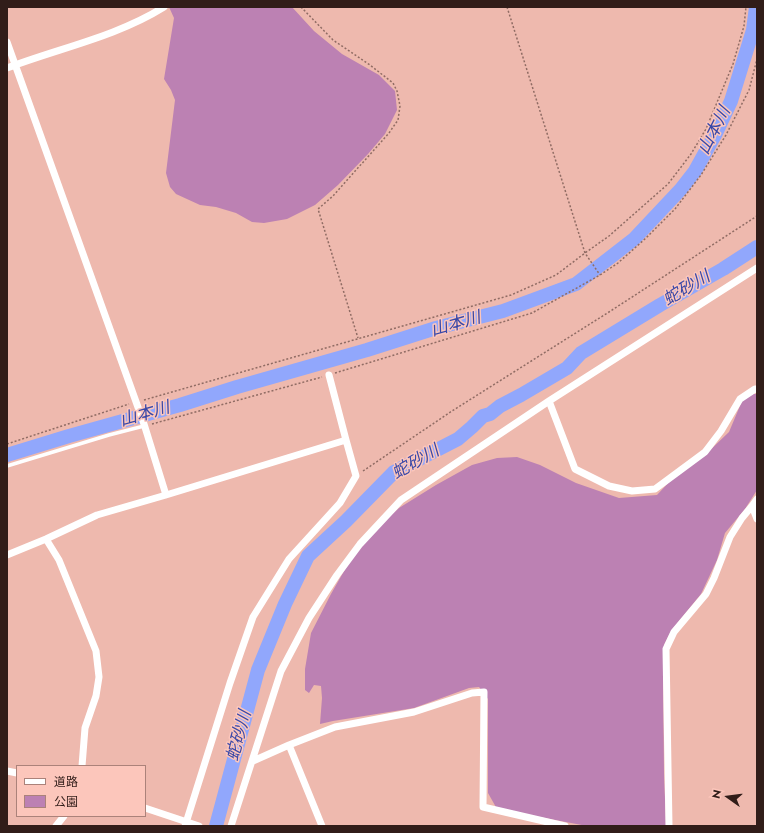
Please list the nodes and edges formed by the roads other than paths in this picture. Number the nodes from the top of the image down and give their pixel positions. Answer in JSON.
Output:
{"nodes":[{"id":1,"x":164,"y":7,"type":"edge"},
{"id":2,"x":7,"y":42,"type":"edge"},
{"id":3,"x":15,"y":65,"type":"junction"},
{"id":4,"x":7,"y":68,"type":"edge"},
{"id":5,"x":757,"y":268,"type":"edge"},
{"id":6,"x":329,"y":375,"type":"road end"},
{"id":7,"x":757,"y":389,"type":"edge"},
{"id":8,"x":549,"y":401,"type":"junction"},
{"id":9,"x":144,"y":425,"type":"junction"},
{"id":10,"x":346,"y":440,"type":"junction"},
{"id":11,"x":7,"y":466,"type":"edge"},
{"id":12,"x":166,"y":495,"type":"junction"},
{"id":13,"x":757,"y":499,"type":"edge"},
{"id":14,"x":752,"y":506,"type":"junction"},
{"id":15,"x":757,"y":519,"type":"edge"},
{"id":16,"x":46,"y":539,"type":"junction"},
{"id":17,"x":7,"y":555,"type":"edge"},
{"id":18,"x":289,"y":745,"type":"junction"},
{"id":19,"x":253,"y":760,"type":"junction"},
{"id":20,"x":82,"y":765,"type":"edge"},
{"id":21,"x":146,"y":808,"type":"edge"},
{"id":22,"x":63,"y":817,"type":"edge"},
{"id":23,"x":185,"y":824,"type":"edge"},
{"id":24,"x":56,"y":826,"type":"edge"},
{"id":25,"x":199,"y":826,"type":"edge"},
{"id":26,"x":231,"y":826,"type":"edge"},
{"id":27,"x":322,"y":826,"type":"edge"},
{"id":28,"x":565,"y":826,"type":"edge"},
{"id":29,"x":669,"y":826,"type":"edge"}],
"edges":[{"from":1,"to":3,"type":"street"},
{"from":2,"to":3,"type":"street"},
{"from":3,"to":4,"type":"street"},
{"from":3,"to":9,"type":"street"},
{"from":5,"to":8,"type":"street"},
{"from":6,"to":10,"type":"street"},
{"from":7,"to":8,"type":"street"},
{"from":8,"to":19,"type":"street"},
{"from":9,"to":11,"type":"lane"},
{"from":9,"to":12,"type":"street"},
{"from":10,"to":12,"type":"street"},
{"from":10,"to":23,"type":"street"},
{"from":12,"to":16,"type":"street"},
{"from":13,"to":14,"type":"street"},
{"from":14,"to":15,"type":"street"},
{"from":14,"to":29,"type":"street"},
{"from":16,"to":17,"type":"street"},
{"from":16,"to":20,"type":"street"},
{"from":18,"to":19,"type":"street"},
{"from":18,"to":27,"type":"street"},
{"from":18,"to":28,"type":"street"},
{"from":19,"to":26,"type":"street"},
{"from":21,"to":23,"type":"street"},
{"from":22,"to":24,"type":"street"},
{"from":23,"to":25,"type":"street"}]}
